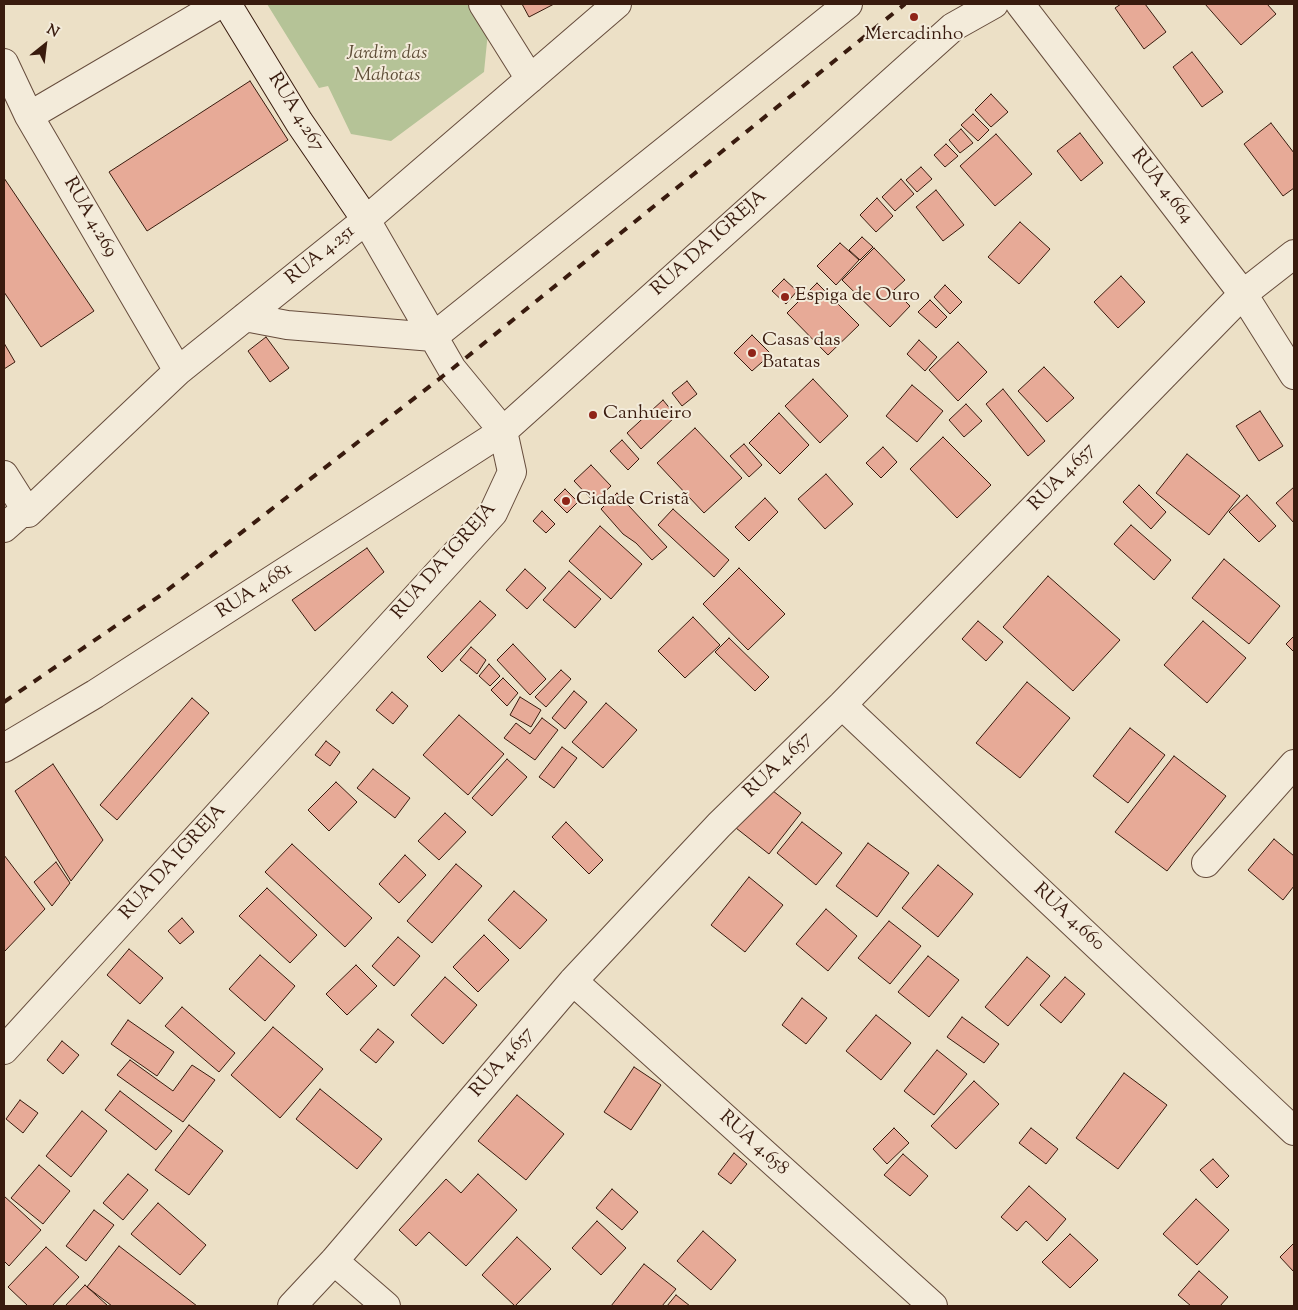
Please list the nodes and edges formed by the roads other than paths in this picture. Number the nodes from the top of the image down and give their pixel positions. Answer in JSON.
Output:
{"nodes":[{"id":1,"x":220,"y":4,"type":"edge"},
{"id":2,"x":228,"y":4,"type":"edge"},
{"id":3,"x":483,"y":4,"type":"edge"},
{"id":4,"x":617,"y":4,"type":"edge"},
{"id":5,"x":848,"y":4,"type":"edge"},
{"id":6,"x":994,"y":4,"type":"edge"},
{"id":7,"x":1020,"y":4,"type":"edge"},
{"id":8,"x":4,"y":63,"type":"edge"},
{"id":9,"x":530,"y":79,"type":"junction"},
{"id":10,"x":29,"y":116,"type":"junction"},
{"id":11,"x":366,"y":220,"type":"junction"},
{"id":12,"x":1294,"y":254,"type":"edge"},
{"id":13,"x":1243,"y":294,"type":"junction"},
{"id":14,"x":245,"y":317,"type":"junction"},
{"id":15,"x":433,"y":337,"type":"junction"},
{"id":16,"x":178,"y":371,"type":"junction"},
{"id":17,"x":1294,"y":374,"type":"edge"},
{"id":18,"x":503,"y":431,"type":"junction"},
{"id":19,"x":4,"y":475,"type":"edge"},
{"id":20,"x":28,"y":513,"type":"junction"},
{"id":21,"x":4,"y":528,"type":"edge"},
{"id":22,"x":842,"y":705,"type":"junction"},
{"id":23,"x":4,"y":748,"type":"edge"},
{"id":24,"x":1294,"y":764,"type":"edge"},
{"id":25,"x":1206,"y":863,"type":"dead end"},
{"id":26,"x":573,"y":982,"type":"junction"},
{"id":27,"x":4,"y":1050,"type":"edge"},
{"id":28,"x":1294,"y":1132,"type":"edge"},
{"id":29,"x":334,"y":1261,"type":"junction"},
{"id":30,"x":292,"y":1306,"type":"edge"},
{"id":31,"x":386,"y":1306,"type":"edge"},
{"id":32,"x":933,"y":1306,"type":"edge"}],
"edges":[{"from":1,"to":10,"type":"street"},
{"from":2,"to":11,"type":"street","name":"RUA 4.267"},
{"from":3,"to":9,"type":"street"},
{"from":4,"to":9,"type":"street","name":"RUA 4.251"},
{"from":5,"to":15,"type":"street"},
{"from":6,"to":18,"type":"street","name":"RUA DA IGREJA"},
{"from":7,"to":13,"type":"street","name":"RUA 4.664"},
{"from":8,"to":10,"type":"street","name":"RUA 4.269"},
{"from":9,"to":11,"type":"street","name":"RUA 4.251"},
{"from":10,"to":16,"type":"street","name":"RUA 4.269"},
{"from":11,"to":14,"type":"street","name":"RUA 4.251"},
{"from":11,"to":15,"type":"street","name":"RUA 4.267"},
{"from":12,"to":13,"type":"street","name":"RUA 4.657"},
{"from":13,"to":17,"type":"street","name":"RUA 4.664"},
{"from":13,"to":22,"type":"street","name":"RUA 4.657"},
{"from":14,"to":15,"type":"street"},
{"from":14,"to":16,"type":"street","name":"RUA 4.251"},
{"from":15,"to":18,"type":"street","name":"RUA 4.267"},
{"from":16,"to":20,"type":"street","name":"RUA 4.251"},
{"from":18,"to":23,"type":"street","name":"RUA 4.681"},
{"from":18,"to":27,"type":"street","name":"RUA DA IGREJA"},
{"from":19,"to":20,"type":"street"},
{"from":20,"to":21,"type":"street","name":"RUA 4.251"},
{"from":22,"to":26,"type":"street","name":"RUA 4.657"},
{"from":22,"to":28,"type":"street","name":"RUA 4.660"},
{"from":24,"to":25,"type":"street"},
{"from":26,"to":29,"type":"street","name":"RUA 4.657"},
{"from":26,"to":32,"type":"street","name":"RUA 4.658"},
{"from":29,"to":30,"type":"street","name":"RUA 4.657"},
{"from":29,"to":31,"type":"street"}]}
